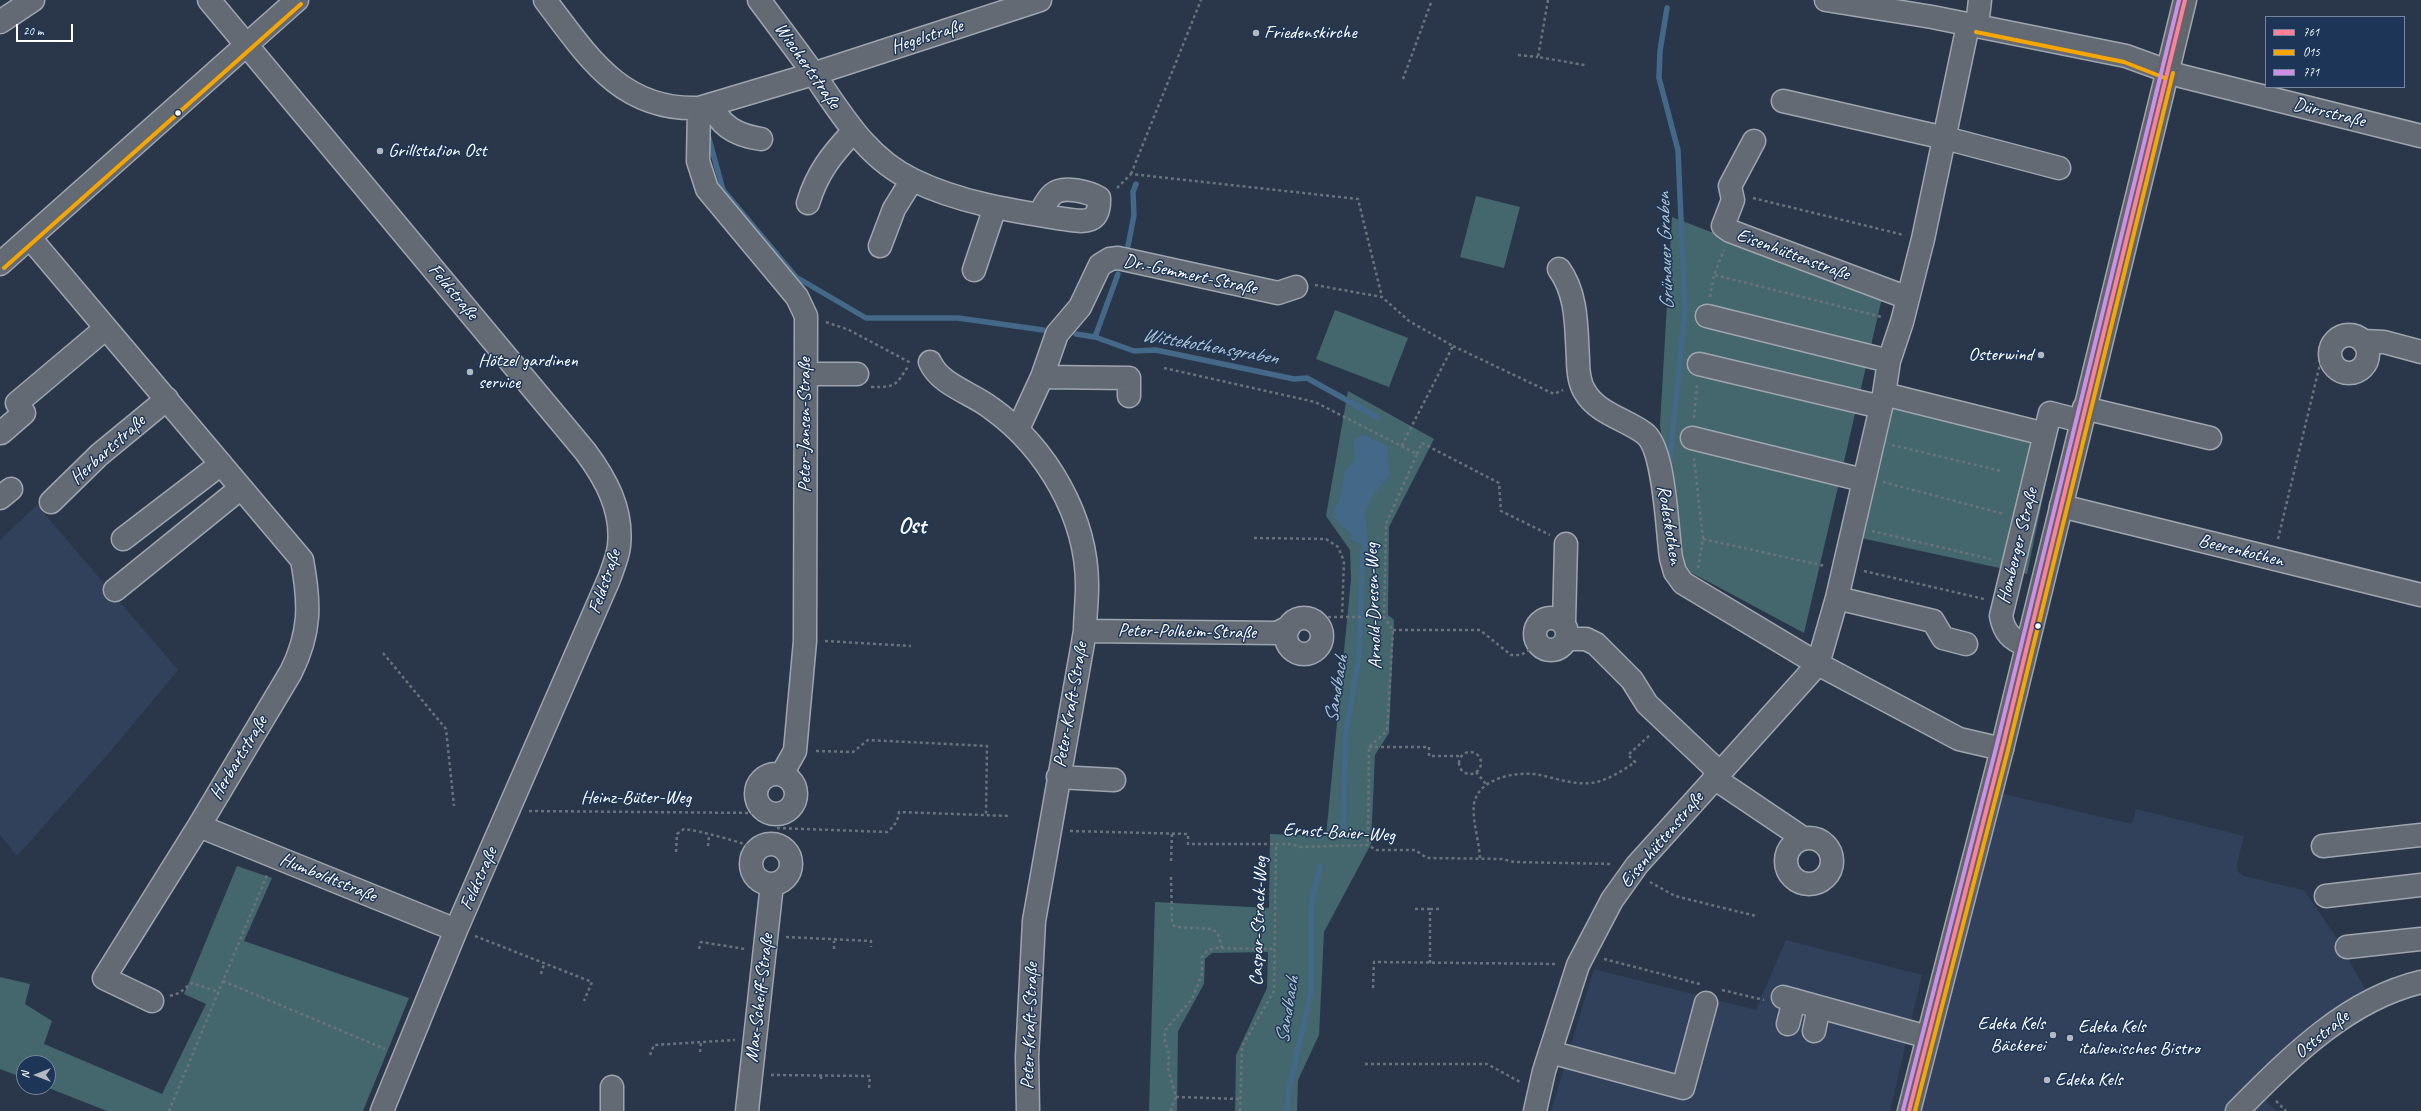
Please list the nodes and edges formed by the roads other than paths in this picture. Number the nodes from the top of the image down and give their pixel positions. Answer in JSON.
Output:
{"nodes":[{"id":1,"x":33,"y":0,"type":"edge"},
{"id":2,"x":209,"y":0,"type":"edge"},
{"id":3,"x":297,"y":0,"type":"edge"},
{"id":4,"x":545,"y":0,"type":"edge"},
{"id":5,"x":759,"y":0,"type":"edge"},
{"id":6,"x":1040,"y":0,"type":"edge"},
{"id":7,"x":1826,"y":0,"type":"edge"},
{"id":8,"x":1980,"y":0,"type":"edge"},
{"id":9,"x":2185,"y":0,"type":"edge"},
{"id":10,"x":0,"y":22,"type":"edge"},
{"id":11,"x":1973,"y":25,"type":"junction"},
{"id":12,"x":248,"y":44,"type":"junction"},
{"id":13,"x":2167,"y":72,"type":"junction"},
{"id":14,"x":813,"y":74,"type":"junction"},
{"id":15,"x":1783,"y":101,"type":"dead end"},
{"id":16,"x":705,"y":106,"type":"junction"},
{"id":17,"x":854,"y":132,"type":"junction"},
{"id":18,"x":2421,"y":136,"type":"edge"},
{"id":19,"x":1945,"y":138,"type":"junction"},
{"id":20,"x":761,"y":139,"type":"dead end"},
{"id":21,"x":1754,"y":141,"type":"dead end"},
{"id":22,"x":2059,"y":168,"type":"dead end"},
{"id":23,"x":912,"y":180,"type":"junction"},
{"id":24,"x":808,"y":203,"type":"dead end"},
{"id":25,"x":995,"y":207,"type":"junction"},
{"id":26,"x":1039,"y":215,"type":"junction"},
{"id":27,"x":30,"y":238,"type":"junction"},
{"id":28,"x":880,"y":246,"type":"dead end"},
{"id":29,"x":0,"y":264,"type":"edge"},
{"id":30,"x":1559,"y":269,"type":"dead end"},
{"id":31,"x":974,"y":270,"type":"dead end"},
{"id":32,"x":1296,"y":287,"type":"road end"},
{"id":33,"x":1908,"y":298,"type":"junction"},
{"id":34,"x":1707,"y":316,"type":"road end"},
{"id":35,"x":106,"y":328,"type":"junction"},
{"id":36,"x":2421,"y":352,"type":"edge"},
{"id":37,"x":2331,"y":360,"type":"road end"},
{"id":38,"x":1889,"y":361,"type":"junction"},
{"id":39,"x":920,"y":362,"type":"road end"},
{"id":40,"x":1699,"y":364,"type":"road end"},
{"id":41,"x":806,"y":374,"type":"junction"},
{"id":42,"x":857,"y":374,"type":"road end"},
{"id":43,"x":1042,"y":377,"type":"junction"},
{"id":44,"x":1129,"y":396,"type":"dead end"},
{"id":45,"x":167,"y":400,"type":"junction"},
{"id":46,"x":1882,"y":400,"type":"junction"},
{"id":47,"x":2083,"y":414,"type":"junction"},
{"id":48,"x":1018,"y":428,"type":"junction"},
{"id":49,"x":1,"y":433,"type":"dead end"},
{"id":50,"x":2045,"y":434,"type":"junction"},
{"id":51,"x":1692,"y":438,"type":"road end"},
{"id":52,"x":2210,"y":438,"type":"dead end"},
{"id":53,"x":221,"y":464,"type":"junction"},
{"id":54,"x":1873,"y":481,"type":"junction"},
{"id":55,"x":241,"y":488,"type":"junction"},
{"id":56,"x":51,"y":502,"type":"dead end"},
{"id":57,"x":2061,"y":506,"type":"junction"},
{"id":58,"x":123,"y":539,"type":"dead end"},
{"id":59,"x":1566,"y":544,"type":"road end"},
{"id":60,"x":115,"y":590,"type":"dead end"},
{"id":61,"x":2421,"y":595,"type":"edge"},
{"id":62,"x":1837,"y":598,"type":"junction"},
{"id":63,"x":1288,"y":627,"type":"junction"},
{"id":64,"x":1085,"y":631,"type":"junction"},
{"id":65,"x":1566,"y":631,"type":"junction"},
{"id":66,"x":1538,"y":644,"type":"road end"},
{"id":67,"x":1966,"y":644,"type":"dead end"},
{"id":68,"x":2027,"y":644,"type":"junction"},
{"id":69,"x":1818,"y":664,"type":"junction"},
{"id":70,"x":2002,"y":749,"type":"junction"},
{"id":71,"x":782,"y":774,"type":"junction"},
{"id":72,"x":1716,"y":775,"type":"junction"},
{"id":73,"x":1114,"y":780,"type":"dead end"},
{"id":74,"x":1056,"y":784,"type":"junction"},
{"id":75,"x":1088,"y":794,"type":"dead end"},
{"id":76,"x":199,"y":826,"type":"junction"},
{"id":77,"x":770,"y":829,"type":"junction"},
{"id":78,"x":2421,"y":835,"type":"edge"},
{"id":79,"x":1803,"y":838,"type":"dead end"},
{"id":80,"x":2322,"y":846,"type":"dead end"},
{"id":81,"x":772,"y":884,"type":"junction"},
{"id":82,"x":2421,"y":885,"type":"edge"},
{"id":83,"x":2326,"y":896,"type":"dead end"},
{"id":84,"x":456,"y":930,"type":"junction"},
{"id":85,"x":2421,"y":939,"type":"edge"},
{"id":86,"x":2347,"y":947,"type":"dead end"},
{"id":87,"x":2421,"y":982,"type":"edge"},
{"id":88,"x":1709,"y":992,"type":"road end"},
{"id":89,"x":152,"y":1001,"type":"road end"},
{"id":90,"x":1819,"y":1007,"type":"junction"},
{"id":91,"x":1788,"y":1024,"type":"dead end"},
{"id":92,"x":1814,"y":1031,"type":"dead end"},
{"id":93,"x":1928,"y":1037,"type":"junction"},
{"id":94,"x":1550,"y":1052,"type":"junction"},
{"id":95,"x":612,"y":1087,"type":"dead end"},
{"id":96,"x":1537,"y":1102,"type":"edge"},
{"id":97,"x":382,"y":1111,"type":"edge"},
{"id":98,"x":612,"y":1111,"type":"edge"},
{"id":99,"x":747,"y":1111,"type":"edge"},
{"id":100,"x":1028,"y":1111,"type":"edge"},
{"id":101,"x":1909,"y":1111,"type":"edge"},
{"id":102,"x":2237,"y":1111,"type":"edge"}],
"edges":[{"from":1,"to":10,"type":"street"},
{"from":2,"to":12,"type":"street","name":"Feldstraße"},
{"from":3,"to":12,"type":"street"},
{"from":4,"to":16,"type":"street"},
{"from":5,"to":14,"type":"street","name":"Wiechertstraße"},
{"from":6,"to":14,"type":"street","name":"Hegelstraße"},
{"from":7,"to":11,"type":"street"},
{"from":8,"to":11,"type":"street","name":"Eisenhüttenstraße"},
{"from":9,"to":13,"type":"main road","name":"Homberger Straße"},
{"from":11,"to":13,"type":"street"},
{"from":11,"to":19,"type":"street","name":"Eisenhüttenstraße"},
{"from":12,"to":27,"type":"street"},
{"from":12,"to":84,"type":"street","name":"Feldstraße"},
{"from":13,"to":18,"type":"street","name":"Dürrstraße"},
{"from":13,"to":47,"type":"main road","name":"Homberger Straße"},
{"from":14,"to":16,"type":"street"},
{"from":14,"to":17,"type":"street","name":"Wiechertstraße"},
{"from":15,"to":19,"type":"street"},
{"from":16,"to":20,"type":"street"},
{"from":16,"to":41,"type":"street","name":"Peter-Jansen-Straße"},
{"from":17,"to":23,"type":"street","name":"Wiechertstraße"},
{"from":17,"to":24,"type":"street"},
{"from":19,"to":22,"type":"street"},
{"from":19,"to":33,"type":"street","name":"Eisenhüttenstraße"},
{"from":21,"to":33,"type":"street","name":"Eisenhüttenstraße"},
{"from":23,"to":25,"type":"street","name":"Wiechertstraße"},
{"from":23,"to":28,"type":"street"},
{"from":25,"to":26,"type":"street","name":"Wiechertstraße"},
{"from":25,"to":31,"type":"street"},
{"from":26,"to":26,"type":"street","name":"Wiechertstraße"},
{"from":27,"to":29,"type":"street"},
{"from":27,"to":35,"type":"street","name":"Herbartstraße"},
{"from":30,"to":69,"type":"street","name":"Rodeskothen"},
{"from":32,"to":43,"type":"street","name":"Dr.-Gemmert-Straße"},
{"from":33,"to":38,"type":"street","name":"Eisenhüttenstraße"},
{"from":34,"to":38,"type":"street"},
{"from":35,"to":45,"type":"street","name":"Herbartstraße"},
{"from":35,"to":49,"type":"street"},
{"from":36,"to":37,"type":"street"},
{"from":38,"to":46,"type":"street","name":"Eisenhüttenstraße"},
{"from":39,"to":48,"type":"street","name":"Peter-Kraft-Straße"},
{"from":40,"to":46,"type":"street"},
{"from":41,"to":42,"type":"street"},
{"from":41,"to":71,"type":"street","name":"Peter-Jansen-Straße"},
{"from":43,"to":44,"type":"street"},
{"from":43,"to":48,"type":"street","name":"Dr.-Gemmert-Straße"},
{"from":45,"to":53,"type":"street","name":"Herbartstraße"},
{"from":45,"to":56,"type":"street","name":"Herbartstraße"},
{"from":46,"to":50,"type":"street"},
{"from":46,"to":54,"type":"street","name":"Eisenhüttenstraße"},
{"from":47,"to":50,"type":"street","name":"Homberger Straße"},
{"from":47,"to":52,"type":"street"},
{"from":47,"to":57,"type":"main road","name":"Homberger Straße"},
{"from":48,"to":64,"type":"street","name":"Peter-Kraft-Straße"},
{"from":50,"to":68,"type":"street","name":"Homberger Straße"},
{"from":51,"to":54,"type":"street"},
{"from":53,"to":55,"type":"street","name":"Herbartstraße"},
{"from":53,"to":58,"type":"street"},
{"from":54,"to":62,"type":"street","name":"Eisenhüttenstraße"},
{"from":55,"to":60,"type":"street"},
{"from":55,"to":76,"type":"street","name":"Herbartstraße"},
{"from":57,"to":61,"type":"street","name":"Beerenkothen"},
{"from":57,"to":68,"type":"main road","name":"Homberger Straße"},
{"from":59,"to":65,"type":"street"},
{"from":62,"to":67,"type":"street"},
{"from":62,"to":69,"type":"street","name":"Eisenhüttenstraße"},
{"from":63,"to":63,"type":"street","name":"Peter-Polheim-Straße"},
{"from":63,"to":64,"type":"street","name":"Peter-Polheim-Straße"},
{"from":64,"to":74,"type":"street","name":"Peter-Kraft-Straße"},
{"from":65,"to":66,"type":"street"},
{"from":65,"to":72,"type":"street"},
{"from":68,"to":70,"type":"main road","name":"Homberger Straße"},
{"from":69,"to":70,"type":"street","name":"Rodeskothen"},
{"from":69,"to":72,"type":"street","name":"Eisenhüttenstraße"},
{"from":70,"to":93,"type":"main road","name":"Homberger Straße"},
{"from":71,"to":77,"type":"street"},
{"from":71,"to":77,"type":"street"},
{"from":72,"to":79,"type":"street"},
{"from":72,"to":94,"type":"street","name":"Eisenhüttenstraße"},
{"from":73,"to":74,"type":"street"},
{"from":74,"to":75,"type":"street"},
{"from":74,"to":100,"type":"street","name":"Peter-Kraft-Straße"},
{"from":76,"to":84,"type":"street","name":"Humboldtstraße"},
{"from":76,"to":89,"type":"street","name":"Herbartstraße"},
{"from":77,"to":81,"type":"street"},
{"from":77,"to":81,"type":"street"},
{"from":78,"to":80,"type":"street"},
{"from":81,"to":99,"type":"street","name":"Max-Scheiff-Straße"},
{"from":82,"to":83,"type":"street"},
{"from":84,"to":97,"type":"street","name":"Feldstraße"},
{"from":85,"to":86,"type":"street"},
{"from":87,"to":102,"type":"street","name":"Oststraße"},
{"from":88,"to":94,"type":"street"},
{"from":90,"to":91,"type":"street"},
{"from":90,"to":92,"type":"street"},
{"from":90,"to":93,"type":"street"},
{"from":93,"to":101,"type":"main road","name":"Homberger Straße"},
{"from":94,"to":96,"type":"street","name":"Eisenhüttenstraße"},
{"from":95,"to":98,"type":"street"}]}
